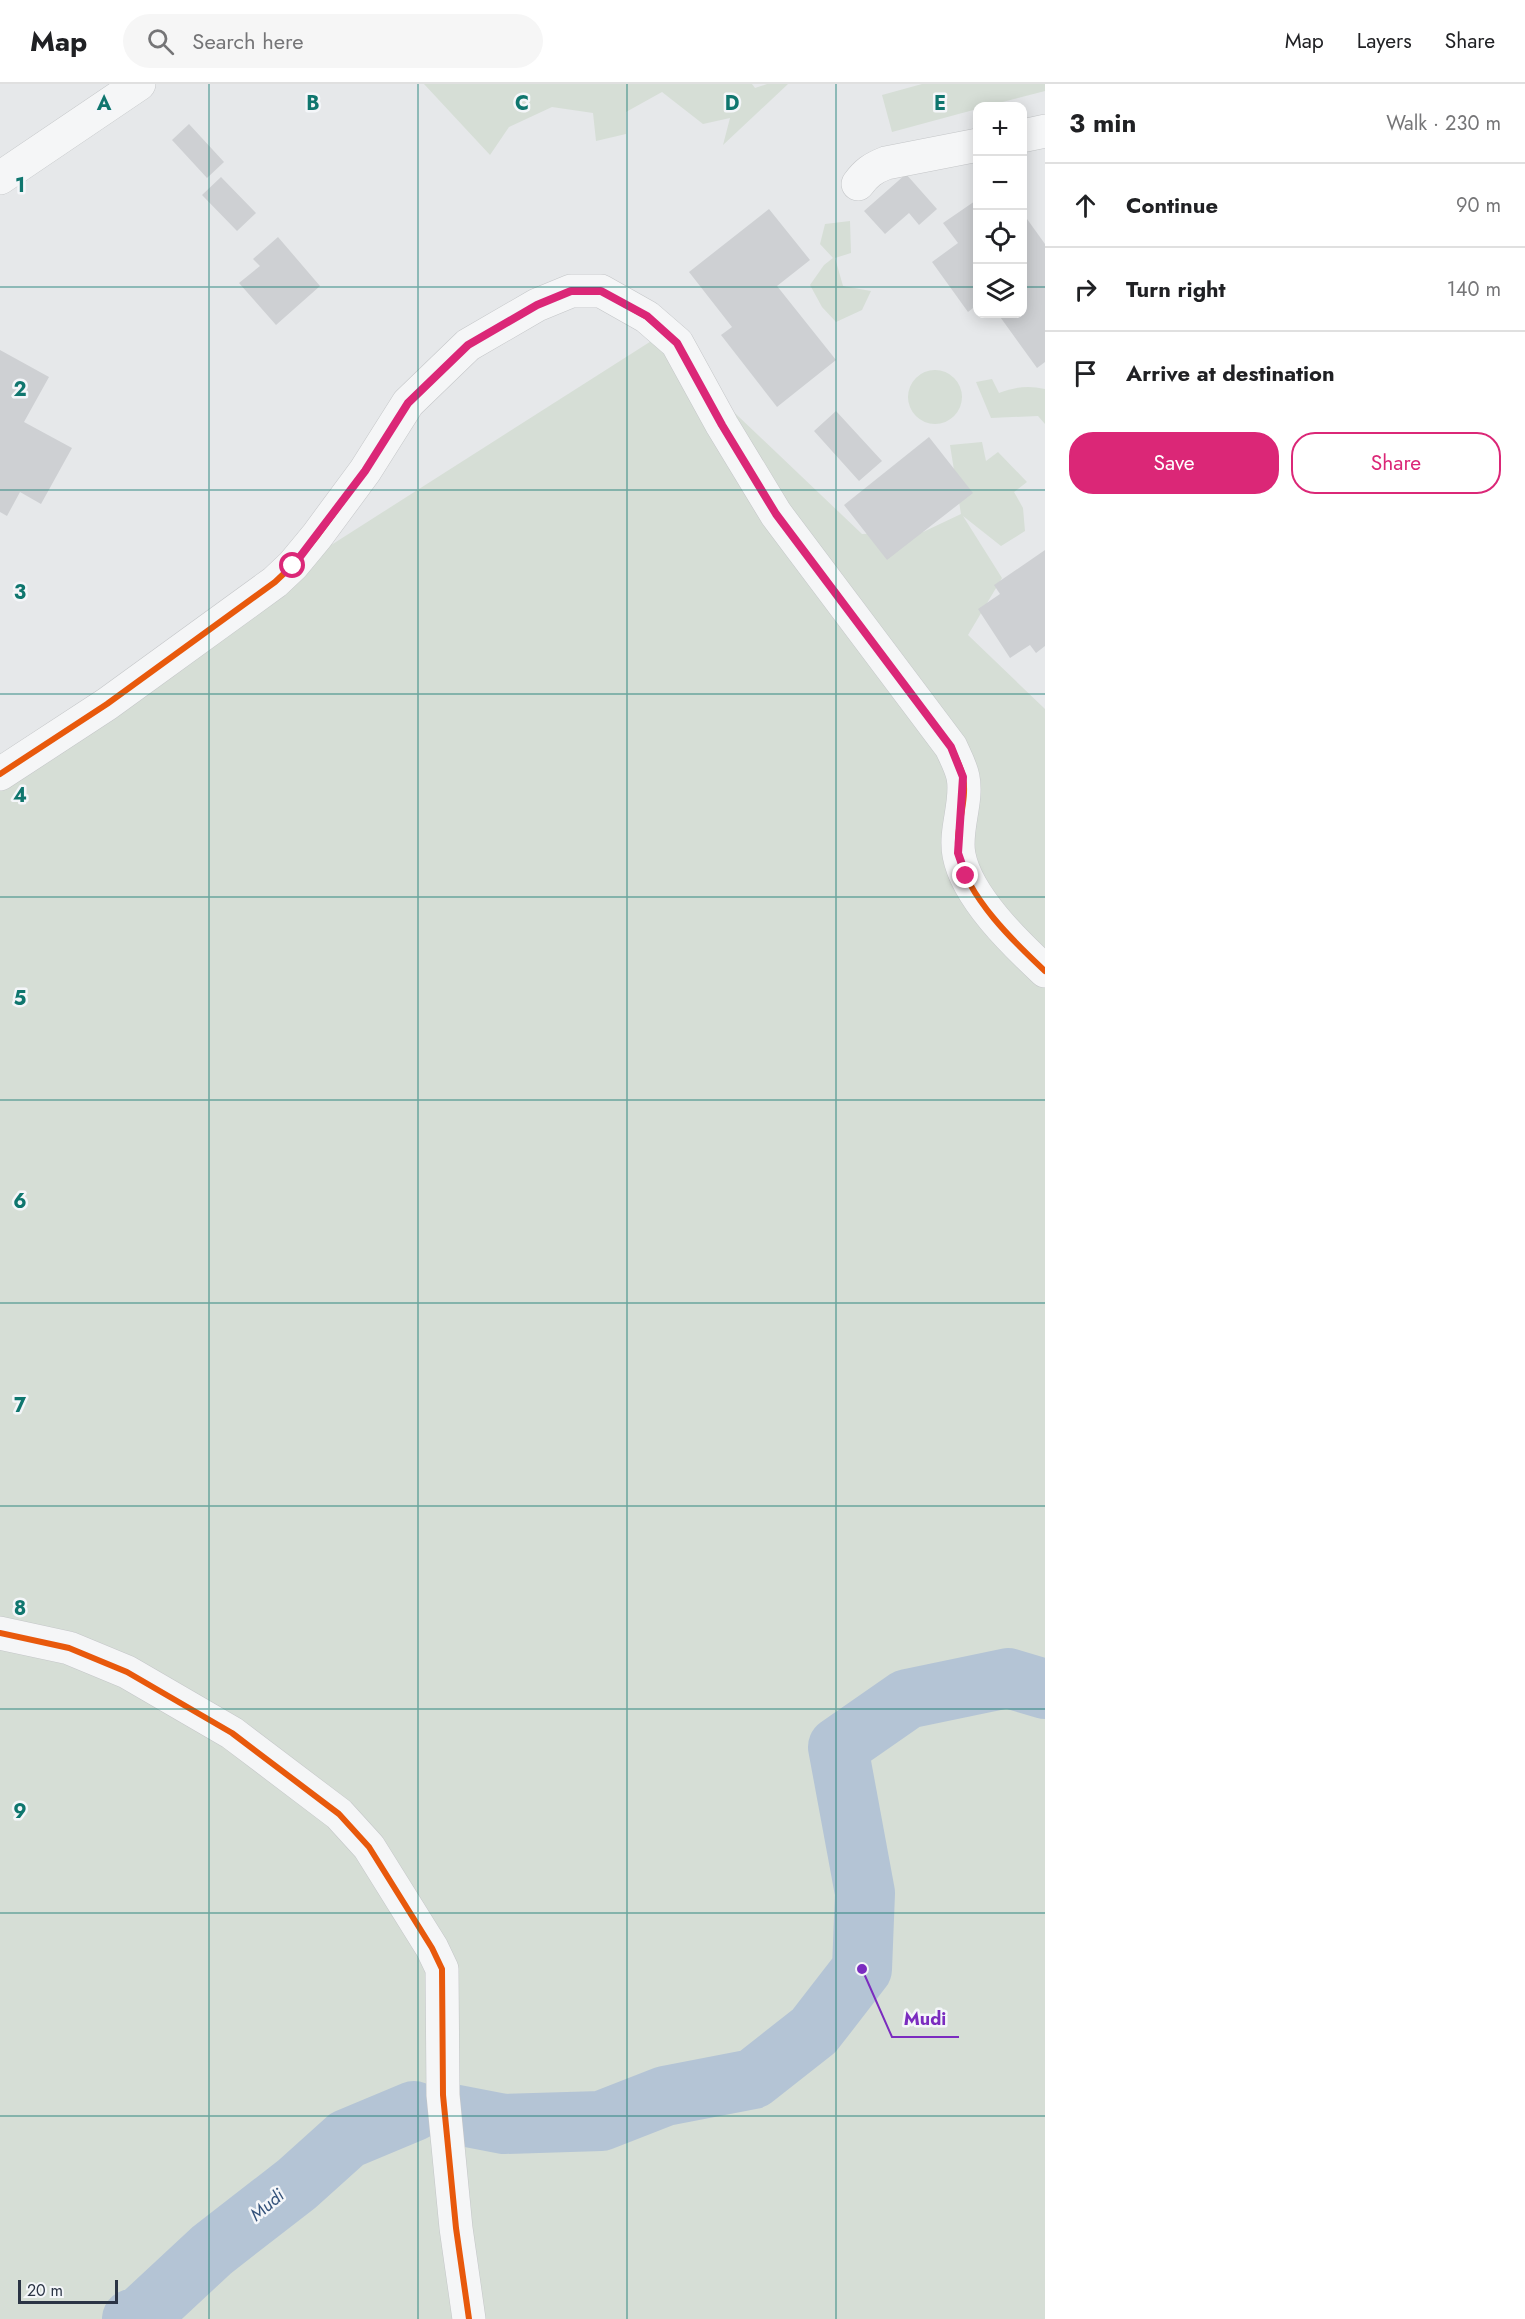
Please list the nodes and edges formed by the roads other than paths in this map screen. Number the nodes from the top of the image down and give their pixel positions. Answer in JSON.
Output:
{"nodes":[{"id":1,"x":139,"y":84,"type":"edge"},
{"id":2,"x":1045,"y":131,"type":"edge"},
{"id":3,"x":1027,"y":135,"type":"edge"},
{"id":4,"x":973,"y":146,"type":"edge"},
{"id":5,"x":0,"y":178,"type":"edge"},
{"id":6,"x":858,"y":184,"type":"dead end"},
{"id":7,"x":0,"y":774,"type":"edge"},
{"id":8,"x":1045,"y":971,"type":"edge"},
{"id":9,"x":0,"y":1633,"type":"edge"},
{"id":10,"x":469,"y":2319,"type":"edge"}],
"edges":[{"from":1,"to":5,"type":"street"},
{"from":2,"to":3,"type":"street"},
{"from":4,"to":6,"type":"street"},
{"from":7,"to":8,"type":"street"},
{"from":9,"to":10,"type":"street"}]}
